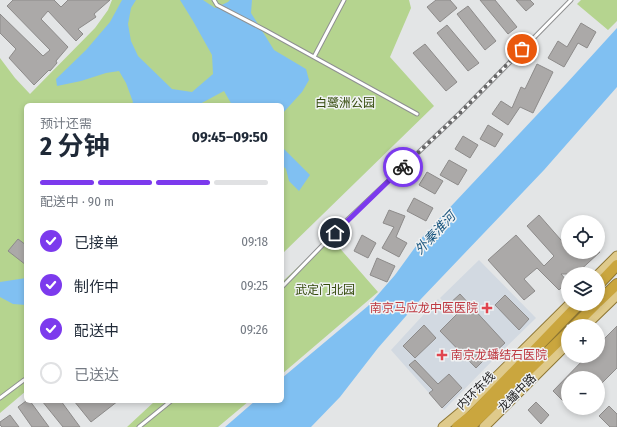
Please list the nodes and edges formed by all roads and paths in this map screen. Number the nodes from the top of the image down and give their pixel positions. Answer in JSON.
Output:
{"nodes":[{"id":1,"x":214,"y":0,"type":"edge"},
{"id":2,"x":344,"y":0,"type":"edge"},
{"id":3,"x":571,"y":0,"type":"edge"},
{"id":4,"x":314,"y":57,"type":"junction"},
{"id":5,"x":416,"y":114,"type":"dead end"},
{"id":6,"x":617,"y":256,"type":"edge"},
{"id":7,"x":617,"y":265,"type":"edge"},
{"id":8,"x":605,"y":268,"type":"edge"},
{"id":9,"x":605,"y":278,"type":"edge"},
{"id":10,"x":617,"y":284,"type":"edge"},
{"id":11,"x":284,"y":285,"type":"edge"},
{"id":12,"x":605,"y":295,"type":"edge"},
{"id":13,"x":617,"y":295,"type":"edge"},
{"id":14,"x":563,"y":311,"type":"edge"},
{"id":15,"x":572,"y":311,"type":"edge"},
{"id":16,"x":589,"y":311,"type":"edge"},
{"id":17,"x":581,"y":319,"type":"edge"},
{"id":18,"x":592,"y":319,"type":"edge"},
{"id":19,"x":561,"y":339,"type":"edge"},
{"id":20,"x":561,"y":350,"type":"edge"},
{"id":21,"x":24,"y":380,"type":"dead end"},
{"id":22,"x":0,"y":398,"type":"edge"},
{"id":23,"x":169,"y":403,"type":"edge"},
{"id":24,"x":139,"y":427,"type":"edge"},
{"id":25,"x":443,"y":427,"type":"edge"},
{"id":26,"x":457,"y":427,"type":"edge"},
{"id":27,"x":470,"y":427,"type":"edge"},
{"id":28,"x":484,"y":427,"type":"edge"}],
"edges":[{"from":1,"to":4,"type":"lane"},
{"from":2,"to":4,"type":"lane"},
{"from":3,"to":11,"type":"lane"},
{"from":4,"to":5,"type":"lane"},
{"from":6,"to":8,"type":"main road"},
{"from":7,"to":9,"type":"highway"},
{"from":10,"to":12,"type":"highway"},
{"from":13,"to":18,"type":"main road"},
{"from":14,"to":25,"type":"main road"},
{"from":15,"to":26,"type":"highway","name":"内环东线"},
{"from":16,"to":17,"type":"highway"},
{"from":19,"to":27,"type":"highway","name":"内环东线"},
{"from":20,"to":28,"type":"main road","name":"龙蟠中路"},
{"from":21,"to":22,"type":"lane"},
{"from":23,"to":24,"type":"lane"}]}
